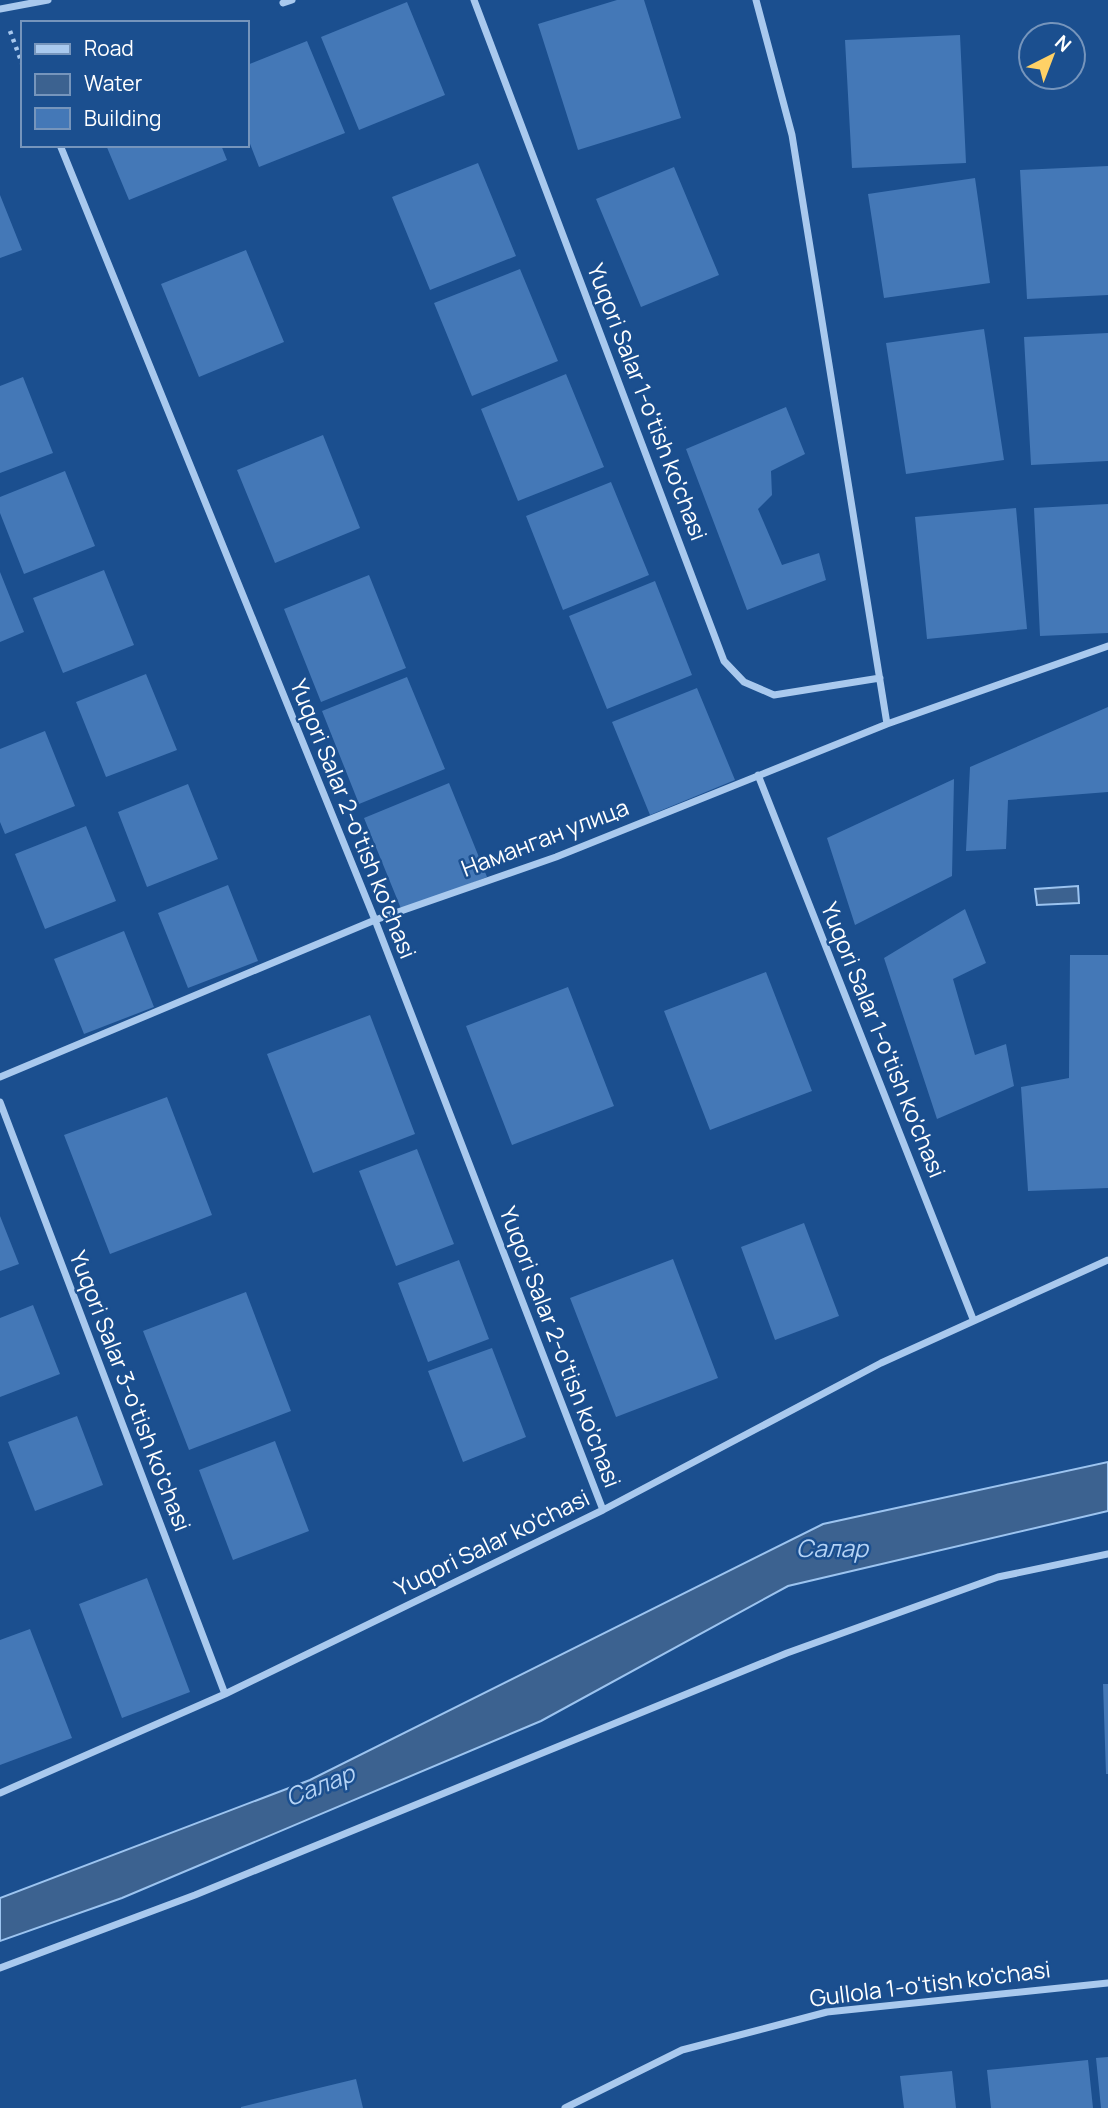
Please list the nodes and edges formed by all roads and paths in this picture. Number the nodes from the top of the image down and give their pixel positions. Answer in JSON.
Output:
{"nodes":[{"id":1,"x":48,"y":0,"type":"edge"},
{"id":2,"x":292,"y":0,"type":"edge"},
{"id":3,"x":474,"y":0,"type":"edge"},
{"id":4,"x":756,"y":0,"type":"edge"},
{"id":5,"x":283,"y":3,"type":"dead end"},
{"id":6,"x":1,"y":10,"type":"edge"},
{"id":7,"x":21,"y":61,"type":"edge"},
{"id":8,"x":61,"y":147,"type":"edge"},
{"id":9,"x":1108,"y":646,"type":"edge"},
{"id":10,"x":880,"y":678,"type":"junction"},
{"id":11,"x":887,"y":724,"type":"junction"},
{"id":12,"x":758,"y":775,"type":"junction"},
{"id":13,"x":374,"y":920,"type":"junction"},
{"id":14,"x":0,"y":1077,"type":"edge"},
{"id":15,"x":0,"y":1102,"type":"edge"},
{"id":16,"x":1108,"y":1259,"type":"edge"},
{"id":17,"x":973,"y":1319,"type":"junction"},
{"id":18,"x":603,"y":1510,"type":"junction"},
{"id":19,"x":1108,"y":1554,"type":"edge"},
{"id":20,"x":225,"y":1694,"type":"junction"},
{"id":21,"x":0,"y":1793,"type":"edge"},
{"id":22,"x":0,"y":1968,"type":"edge"},
{"id":23,"x":1108,"y":1983,"type":"edge"},
{"id":24,"x":565,"y":2108,"type":"edge"}],
"edges":[{"from":1,"to":6,"type":"street"},
{"from":2,"to":5,"type":"street"},
{"from":3,"to":10,"type":"street","name":"Yuqori Salar 1-o'tish ko'chasi"},
{"from":4,"to":10,"type":"street"},
{"from":6,"to":7,"type":"path"},
{"from":8,"to":13,"type":"street","name":"Yuqori Salar 2-o'tish ko'chasi"},
{"from":9,"to":11,"type":"street","name":"Наманган улица"},
{"from":10,"to":11,"type":"street"},
{"from":11,"to":12,"type":"street","name":"Наманган улица"},
{"from":12,"to":13,"type":"street","name":"Наманган улица"},
{"from":12,"to":17,"type":"street","name":"Yuqori Salar 1-o'tish ko'chasi"},
{"from":13,"to":14,"type":"street","name":"Наманган улица"},
{"from":13,"to":18,"type":"street","name":"Yuqori Salar 2-o'tish ko'chasi"},
{"from":15,"to":20,"type":"street","name":"Yuqori Salar 3-o'tish ko'chasi"},
{"from":16,"to":17,"type":"street","name":"Yuqori Salar ko'chasi"},
{"from":17,"to":18,"type":"street","name":"Yuqori Salar ko'chasi"},
{"from":18,"to":20,"type":"street","name":"Yuqori Salar ko'chasi"},
{"from":19,"to":22,"type":"street"},
{"from":20,"to":21,"type":"street","name":"Yuqori Salar ko'chasi"},
{"from":23,"to":24,"type":"street","name":"Gullola 1-o'tish ko'chasi"}]}
